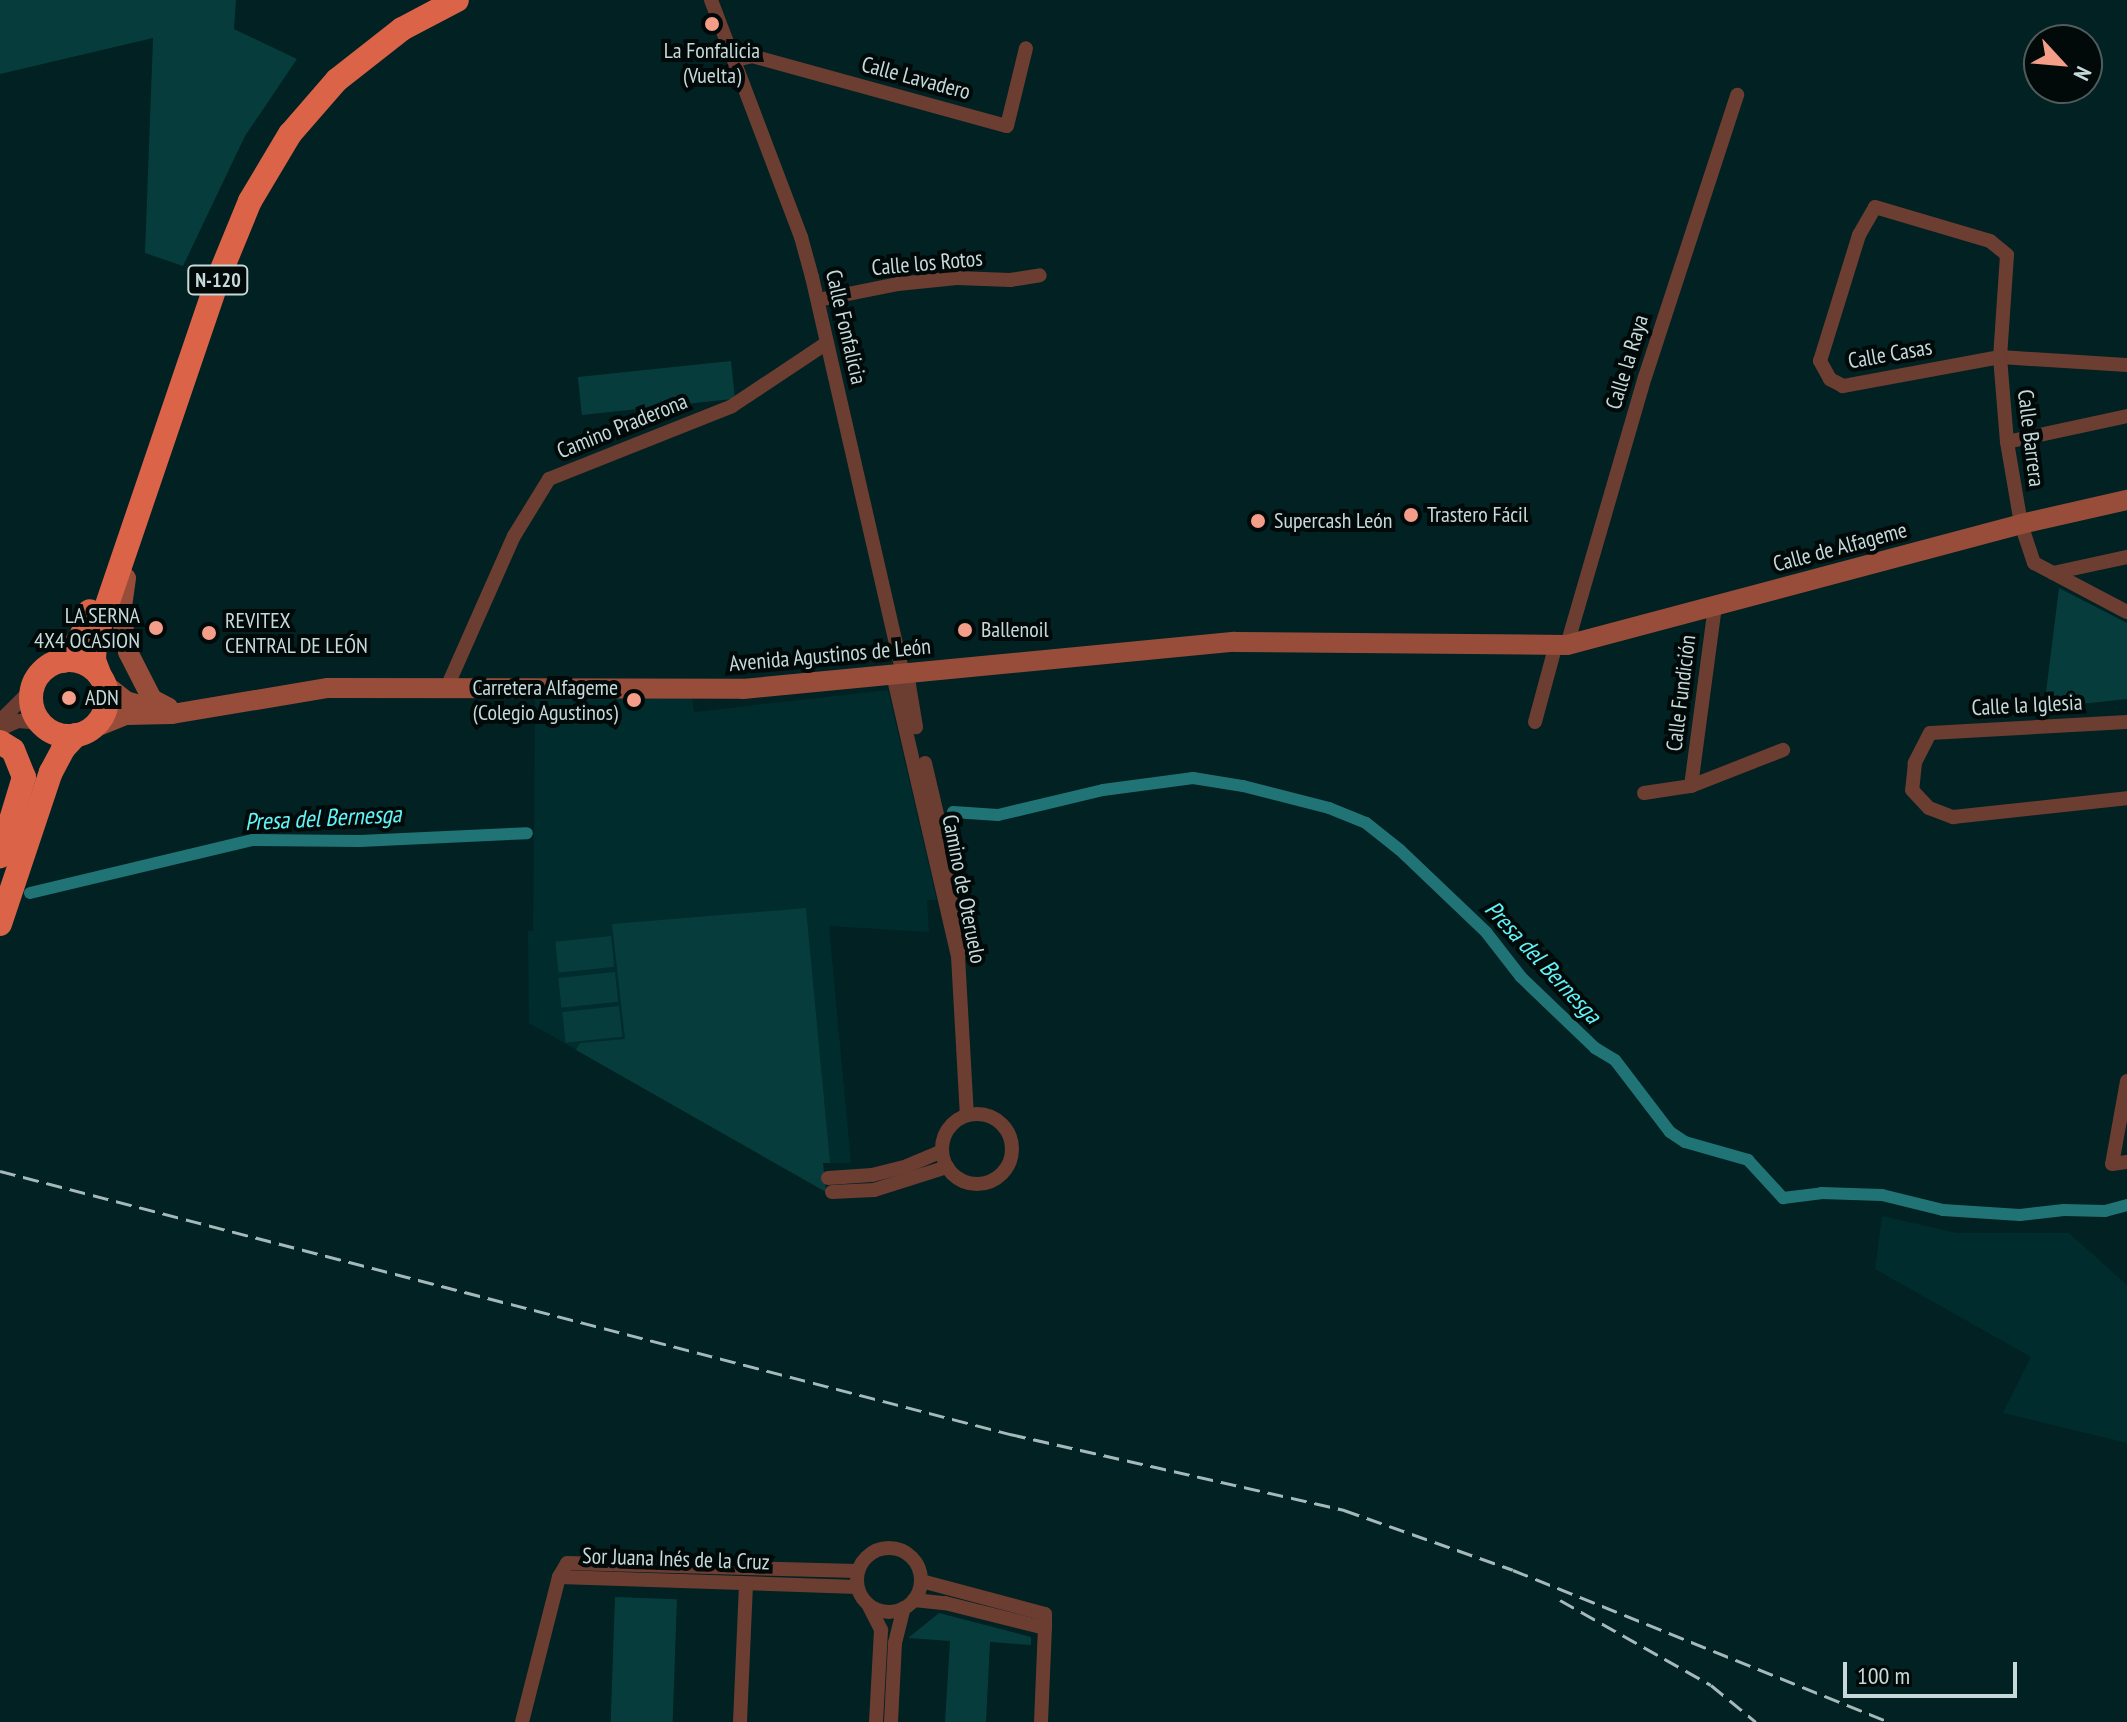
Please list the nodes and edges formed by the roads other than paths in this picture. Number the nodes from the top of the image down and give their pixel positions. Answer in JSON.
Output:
{"nodes":[{"id":1,"x":420,"y":0,"type":"edge"},
{"id":2,"x":457,"y":0,"type":"edge"},
{"id":3,"x":711,"y":0,"type":"edge"},
{"id":4,"x":1026,"y":48,"type":"dead end"},
{"id":5,"x":736,"y":60,"type":"junction"},
{"id":6,"x":1737,"y":95,"type":"dead end"},
{"id":7,"x":1875,"y":207,"type":"joint"},
{"id":8,"x":1040,"y":275,"type":"dead end"},
{"id":9,"x":818,"y":300,"type":"junction"},
{"id":10,"x":827,"y":343,"type":"junction"},
{"id":11,"x":2000,"y":357,"type":"junction"},
{"id":12,"x":2127,"y":365,"type":"edge"},
{"id":13,"x":176,"y":401,"type":"junction"},
{"id":14,"x":2127,"y":416,"type":"edge"},
{"id":15,"x":2007,"y":442,"type":"junction"},
{"id":16,"x":2127,"y":500,"type":"edge"},
{"id":17,"x":2021,"y":524,"type":"junction"},
{"id":18,"x":2127,"y":557,"type":"edge"},
{"id":19,"x":2053,"y":573,"type":"junction"},
{"id":20,"x":1715,"y":606,"type":"junction"},
{"id":21,"x":2127,"y":612,"type":"edge"},
{"id":22,"x":1562,"y":644,"type":"junction"},
{"id":23,"x":63,"y":661,"type":"junction"},
{"id":24,"x":901,"y":674,"type":"junction"},
{"id":25,"x":102,"y":680,"type":"junction"},
{"id":26,"x":447,"y":687,"type":"junction"},
{"id":27,"x":32,"y":689,"type":"junction"},
{"id":28,"x":169,"y":708,"type":"junction"},
{"id":29,"x":194,"y":708,"type":"junction"},
{"id":30,"x":0,"y":721,"type":"edge"},
{"id":31,"x":1535,"y":722,"type":"dead end"},
{"id":32,"x":2127,"y":722,"type":"edge"},
{"id":33,"x":43,"y":726,"type":"junction"},
{"id":34,"x":0,"y":729,"type":"edge"},
{"id":35,"x":84,"y":732,"type":"junction"},
{"id":36,"x":0,"y":742,"type":"edge"},
{"id":37,"x":1783,"y":750,"type":"dead end"},
{"id":38,"x":1691,"y":786,"type":"junction"},
{"id":39,"x":1644,"y":793,"type":"dead end"},
{"id":40,"x":2127,"y":798,"type":"edge"},
{"id":41,"x":0,"y":856,"type":"edge"},
{"id":42,"x":0,"y":881,"type":"edge"},
{"id":43,"x":0,"y":924,"type":"edge"},
{"id":44,"x":2127,"y":1081,"type":"edge"},
{"id":45,"x":972,"y":1114,"type":"junction"},
{"id":46,"x":942,"y":1151,"type":"junction"},
{"id":47,"x":2120,"y":1163,"type":"edge"},
{"id":48,"x":947,"y":1167,"type":"junction"},
{"id":49,"x":857,"y":1571,"type":"junction"},
{"id":50,"x":559,"y":1577,"type":"junction"},
{"id":51,"x":921,"y":1581,"type":"junction"},
{"id":52,"x":746,"y":1584,"type":"junction"},
{"id":53,"x":857,"y":1587,"type":"junction"},
{"id":54,"x":909,"y":1604,"type":"junction"},
{"id":55,"x":869,"y":1605,"type":"junction"},
{"id":56,"x":1045,"y":1628,"type":"junction"},
{"id":57,"x":522,"y":1722,"type":"edge"},
{"id":58,"x":740,"y":1722,"type":"edge"},
{"id":59,"x":876,"y":1722,"type":"edge"},
{"id":60,"x":891,"y":1722,"type":"edge"},
{"id":61,"x":1041,"y":1722,"type":"edge"}],
"edges":[{"from":1,"to":23,"type":"highway","number":"N-120"},
{"from":2,"to":13,"type":"highway","number":"N-120"},
{"from":3,"to":5,"type":"street","name":"Calle Fonfalicia"},
{"from":4,"to":5,"type":"street","name":"Calle Lavadero"},
{"from":5,"to":9,"type":"street","name":"Calle Fonfalicia"},
{"from":6,"to":22,"type":"street","name":"Calle la Raya"},
{"from":7,"to":11,"type":"street","name":"Calle Barrera"},
{"from":7,"to":11,"type":"street","name":"Calle Casas"},
{"from":8,"to":9,"type":"street","name":"Calle los Rotos"},
{"from":9,"to":10,"type":"street","name":"Calle Fonfalicia"},
{"from":10,"to":24,"type":"street","name":"Calle Fonfalicia"},
{"from":10,"to":26,"type":"street","name":"Camino Praderona"},
{"from":11,"to":12,"type":"street","name":"Calle Casas"},
{"from":11,"to":15,"type":"street","name":"Calle Barrera"},
{"from":13,"to":25,"type":"highway","number":"N-120"},
{"from":13,"to":28,"type":"street"},
{"from":14,"to":15,"type":"street"},
{"from":15,"to":17,"type":"street","name":"Calle Barrera"},
{"from":16,"to":17,"type":"street","name":"Calle de Alfageme"},
{"from":17,"to":19,"type":"street","name":"Calle Barrera"},
{"from":17,"to":20,"type":"street","name":"Calle de Alfageme"},
{"from":18,"to":19,"type":"street"},
{"from":19,"to":21,"type":"street"},
{"from":20,"to":22,"type":"street","name":"Calle de Alfageme"},
{"from":20,"to":38,"type":"street","name":"Calle Fundición"},
{"from":22,"to":24,"type":"street","name":"Avenida Agustinos de León"},
{"from":22,"to":31,"type":"street","name":"Calle la Raya"},
{"from":23,"to":25,"type":"highway"},
{"from":23,"to":27,"type":"highway"},
{"from":24,"to":26,"type":"street","name":"Avenida Agustinos de León"},
{"from":24,"to":45,"type":"street","name":"Camino de Oteruelo"},
{"from":25,"to":28,"type":"street","name":"Avenida Agustinos de León"},
{"from":25,"to":35,"type":"highway"},
{"from":26,"to":29,"type":"street","name":"Avenida Agustinos de León"},
{"from":27,"to":30,"type":"street"},
{"from":27,"to":33,"type":"highway"},
{"from":28,"to":29,"type":"street","name":"Avenida Agustinos de León"},
{"from":29,"to":35,"type":"street","name":"Avenida Agustinos de León"},
{"from":32,"to":40,"type":"street","name":"Calle la Iglesia"},
{"from":33,"to":34,"type":"street"},
{"from":33,"to":35,"type":"highway"},
{"from":33,"to":42,"type":"highway"},
{"from":35,"to":43,"type":"highway"},
{"from":36,"to":41,"type":"highway"},
{"from":37,"to":38,"type":"street"},
{"from":38,"to":39,"type":"street"},
{"from":44,"to":47,"type":"street"},
{"from":45,"to":46,"type":"street"},
{"from":45,"to":48,"type":"street"},
{"from":46,"to":48,"type":"street"},
{"from":46,"to":48,"type":"street"},
{"from":49,"to":50,"type":"street","name":"Sor Juana Inés de la Cruz"},
{"from":49,"to":51,"type":"street"},
{"from":49,"to":53,"type":"street"},
{"from":50,"to":52,"type":"street","name":"Sor Juana Inés de la Cruz"},
{"from":50,"to":57,"type":"street"},
{"from":51,"to":54,"type":"street"},
{"from":51,"to":56,"type":"street"},
{"from":52,"to":53,"type":"street","name":"Sor Juana Inés de la Cruz"},
{"from":52,"to":58,"type":"street"},
{"from":53,"to":55,"type":"street"},
{"from":54,"to":55,"type":"street"},
{"from":54,"to":56,"type":"street"},
{"from":54,"to":60,"type":"street"},
{"from":55,"to":59,"type":"street"},
{"from":56,"to":61,"type":"street"}]}
